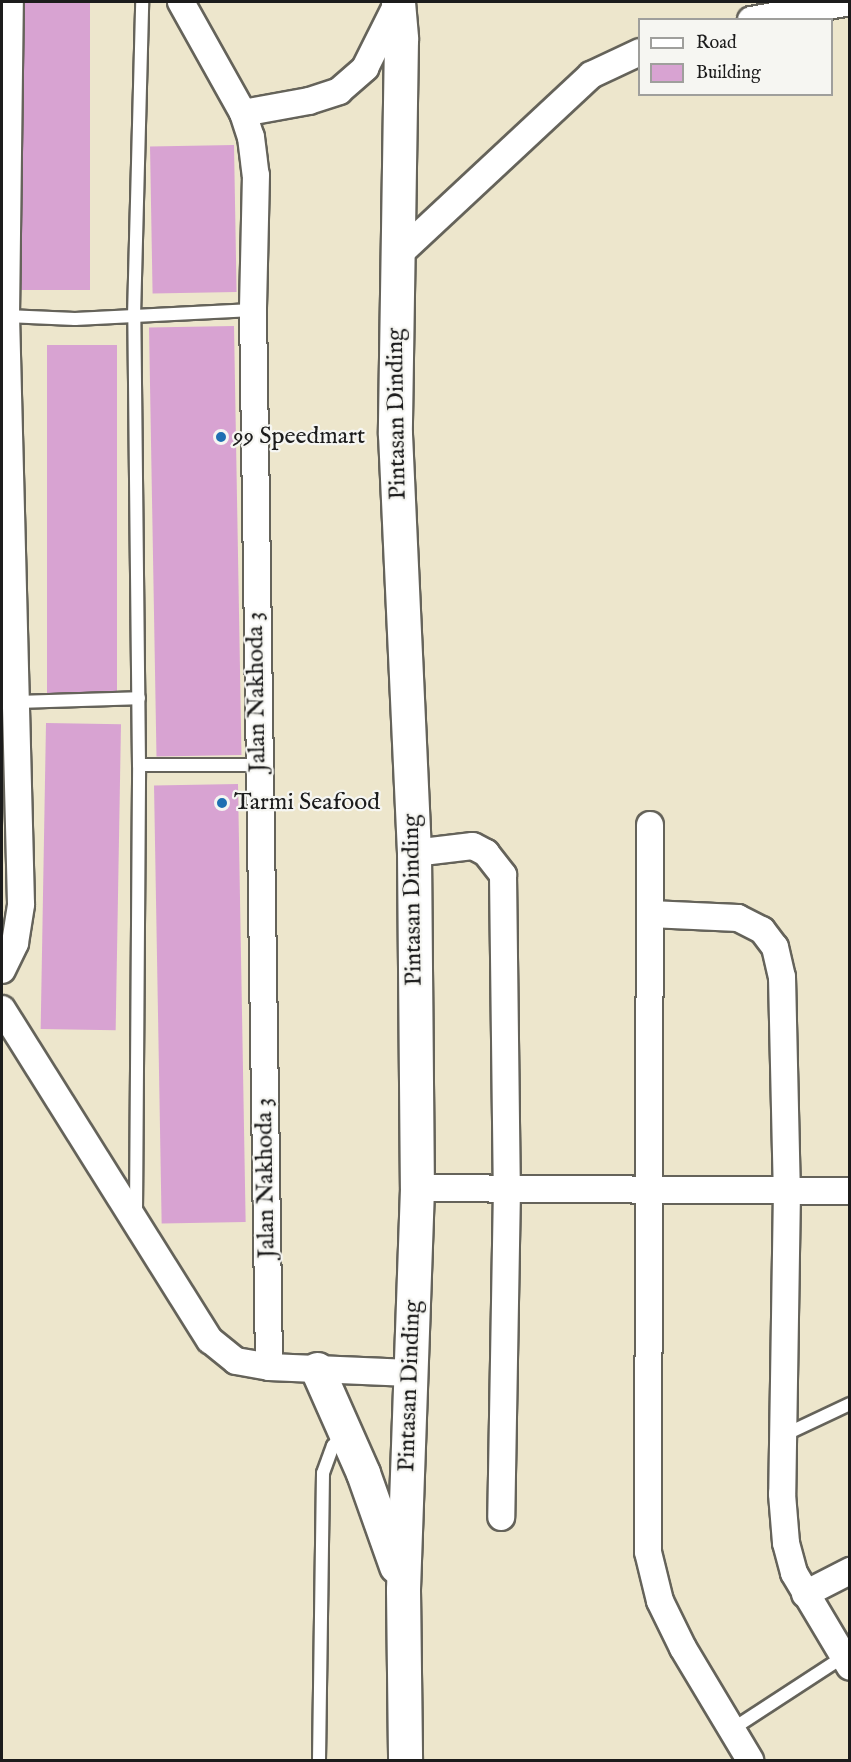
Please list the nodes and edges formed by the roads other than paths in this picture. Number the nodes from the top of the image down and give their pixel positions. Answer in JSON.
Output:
{"nodes":[{"id":1,"x":10,"y":2,"type":"edge"},
{"id":2,"x":142,"y":2,"type":"edge"},
{"id":3,"x":181,"y":2,"type":"edge"},
{"id":4,"x":401,"y":2,"type":"edge"},
{"id":5,"x":849,"y":2,"type":"edge"},
{"id":6,"x":762,"y":18,"type":"edge"},
{"id":7,"x":638,"y":52,"type":"edge"},
{"id":8,"x":243,"y":113,"type":"junction"},
{"id":9,"x":396,"y":257,"type":"junction"},
{"id":10,"x":253,"y":310,"type":"junction"},
{"id":11,"x":6,"y":316,"type":"junction"},
{"id":12,"x":134,"y":316,"type":"junction"},
{"id":13,"x":6,"y":425,"type":"edge"},
{"id":14,"x":139,"y":698,"type":"junction"},
{"id":15,"x":15,"y":702,"type":"junction"},
{"id":16,"x":139,"y":765,"type":"junction"},
{"id":17,"x":258,"y":765,"type":"junction"},
{"id":18,"x":650,"y":825,"type":"dead end"},
{"id":19,"x":414,"y":853,"type":"junction"},
{"id":20,"x":650,"y":914,"type":"junction"},
{"id":21,"x":2,"y":970,"type":"edge"},
{"id":22,"x":2,"y":1009,"type":"edge"},
{"id":23,"x":417,"y":1188,"type":"junction"},
{"id":24,"x":507,"y":1188,"type":"junction"},
{"id":25,"x":650,"y":1188,"type":"junction"},
{"id":26,"x":787,"y":1190,"type":"junction"},
{"id":27,"x":849,"y":1191,"type":"edge"},
{"id":28,"x":136,"y":1222,"type":"junction"},
{"id":29,"x":269,"y":1367,"type":"junction"},
{"id":30,"x":317,"y":1369,"type":"junction"},
{"id":31,"x":410,"y":1373,"type":"junction"},
{"id":32,"x":849,"y":1404,"type":"edge"},
{"id":33,"x":346,"y":1430,"type":"junction"},
{"id":34,"x":784,"y":1435,"type":"junction"},
{"id":35,"x":501,"y":1517,"type":"dead end"},
{"id":36,"x":849,"y":1571,"type":"edge"},
{"id":37,"x":403,"y":1590,"type":"junction"},
{"id":38,"x":805,"y":1594,"type":"junction"},
{"id":39,"x":846,"y":1662,"type":"edge"},
{"id":40,"x":731,"y":1730,"type":"junction"},
{"id":41,"x":320,"y":1761,"type":"edge"},
{"id":42,"x":405,"y":1761,"type":"edge"},
{"id":43,"x":750,"y":1761,"type":"edge"}],
"edges":[{"from":1,"to":11,"type":"street"},
{"from":2,"to":12,"type":"lane"},
{"from":3,"to":8,"type":"street","name":"Jalan Nakhoda 3"},
{"from":4,"to":8,"type":"street"},
{"from":4,"to":9,"type":"main road","name":"Pintasan Dinding"},
{"from":5,"to":6,"type":"street"},
{"from":7,"to":9,"type":"street"},
{"from":8,"to":10,"type":"street","name":"Jalan Nakhoda 3"},
{"from":9,"to":19,"type":"main road","name":"Pintasan Dinding"},
{"from":10,"to":12,"type":"lane"},
{"from":10,"to":17,"type":"street","name":"Jalan Nakhoda 3"},
{"from":11,"to":12,"type":"lane"},
{"from":11,"to":13,"type":"street"},
{"from":12,"to":14,"type":"lane"},
{"from":13,"to":15,"type":"street"},
{"from":14,"to":15,"type":"lane"},
{"from":14,"to":16,"type":"lane"},
{"from":15,"to":21,"type":"street"},
{"from":16,"to":17,"type":"lane"},
{"from":16,"to":28,"type":"lane"},
{"from":17,"to":29,"type":"street","name":"Jalan Nakhoda 3"},
{"from":18,"to":20,"type":"street"},
{"from":19,"to":23,"type":"main road","name":"Pintasan Dinding"},
{"from":19,"to":24,"type":"street"},
{"from":20,"to":25,"type":"street"},
{"from":20,"to":26,"type":"street"},
{"from":22,"to":28,"type":"street"},
{"from":23,"to":24,"type":"street"},
{"from":23,"to":31,"type":"main road","name":"Pintasan Dinding"},
{"from":24,"to":25,"type":"street"},
{"from":24,"to":35,"type":"street"},
{"from":25,"to":26,"type":"street"},
{"from":25,"to":40,"type":"street"},
{"from":26,"to":27,"type":"street"},
{"from":26,"to":34,"type":"street"},
{"from":28,"to":29,"type":"street"},
{"from":29,"to":30,"type":"street"},
{"from":30,"to":31,"type":"street"},
{"from":30,"to":33,"type":"main road"},
{"from":31,"to":37,"type":"main road","name":"Pintasan Dinding"},
{"from":32,"to":34,"type":"lane"},
{"from":33,"to":37,"type":"main road"},
{"from":33,"to":41,"type":"lane"},
{"from":34,"to":38,"type":"street"},
{"from":36,"to":38,"type":"street"},
{"from":37,"to":42,"type":"main road","name":"Pintasan Dinding"},
{"from":38,"to":39,"type":"street"},
{"from":39,"to":40,"type":"lane"},
{"from":40,"to":43,"type":"street"}]}
